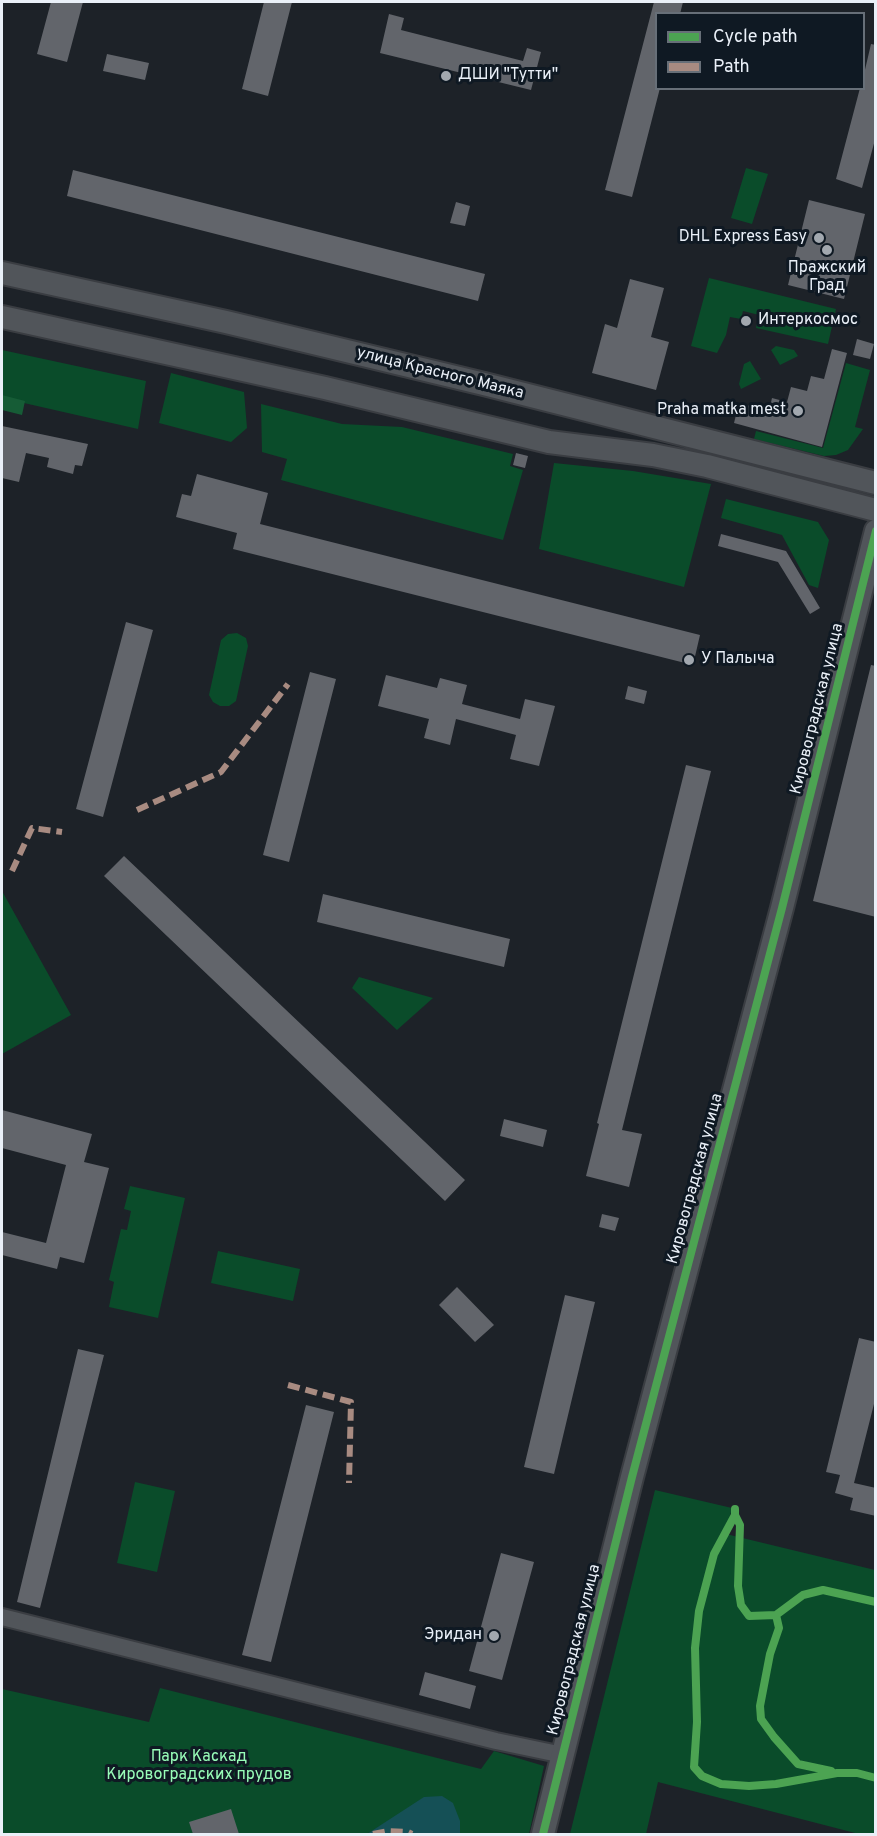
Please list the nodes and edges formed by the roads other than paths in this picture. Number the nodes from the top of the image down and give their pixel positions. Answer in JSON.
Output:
{"nodes":[{"id":1,"x":2,"y":273,"type":"edge"},
{"id":2,"x":2,"y":317,"type":"edge"},
{"id":3,"x":876,"y":483,"type":"edge"},
{"id":4,"x":876,"y":510,"type":"edge"},
{"id":5,"x":876,"y":531,"type":"edge"},
{"id":6,"x":2,"y":1617,"type":"edge"},
{"id":7,"x":563,"y":1755,"type":"junction"},
{"id":8,"x":543,"y":1834,"type":"edge"}],
"edges":[{"from":1,"to":3,"type":"street","name":"улица Красного Маяка"},
{"from":2,"to":4,"type":"street"},
{"from":5,"to":7,"type":"street","name":"Кировоградская улица"},
{"from":6,"to":7,"type":"street"},
{"from":7,"to":8,"type":"street","name":"Кировоградская улица"}]}
